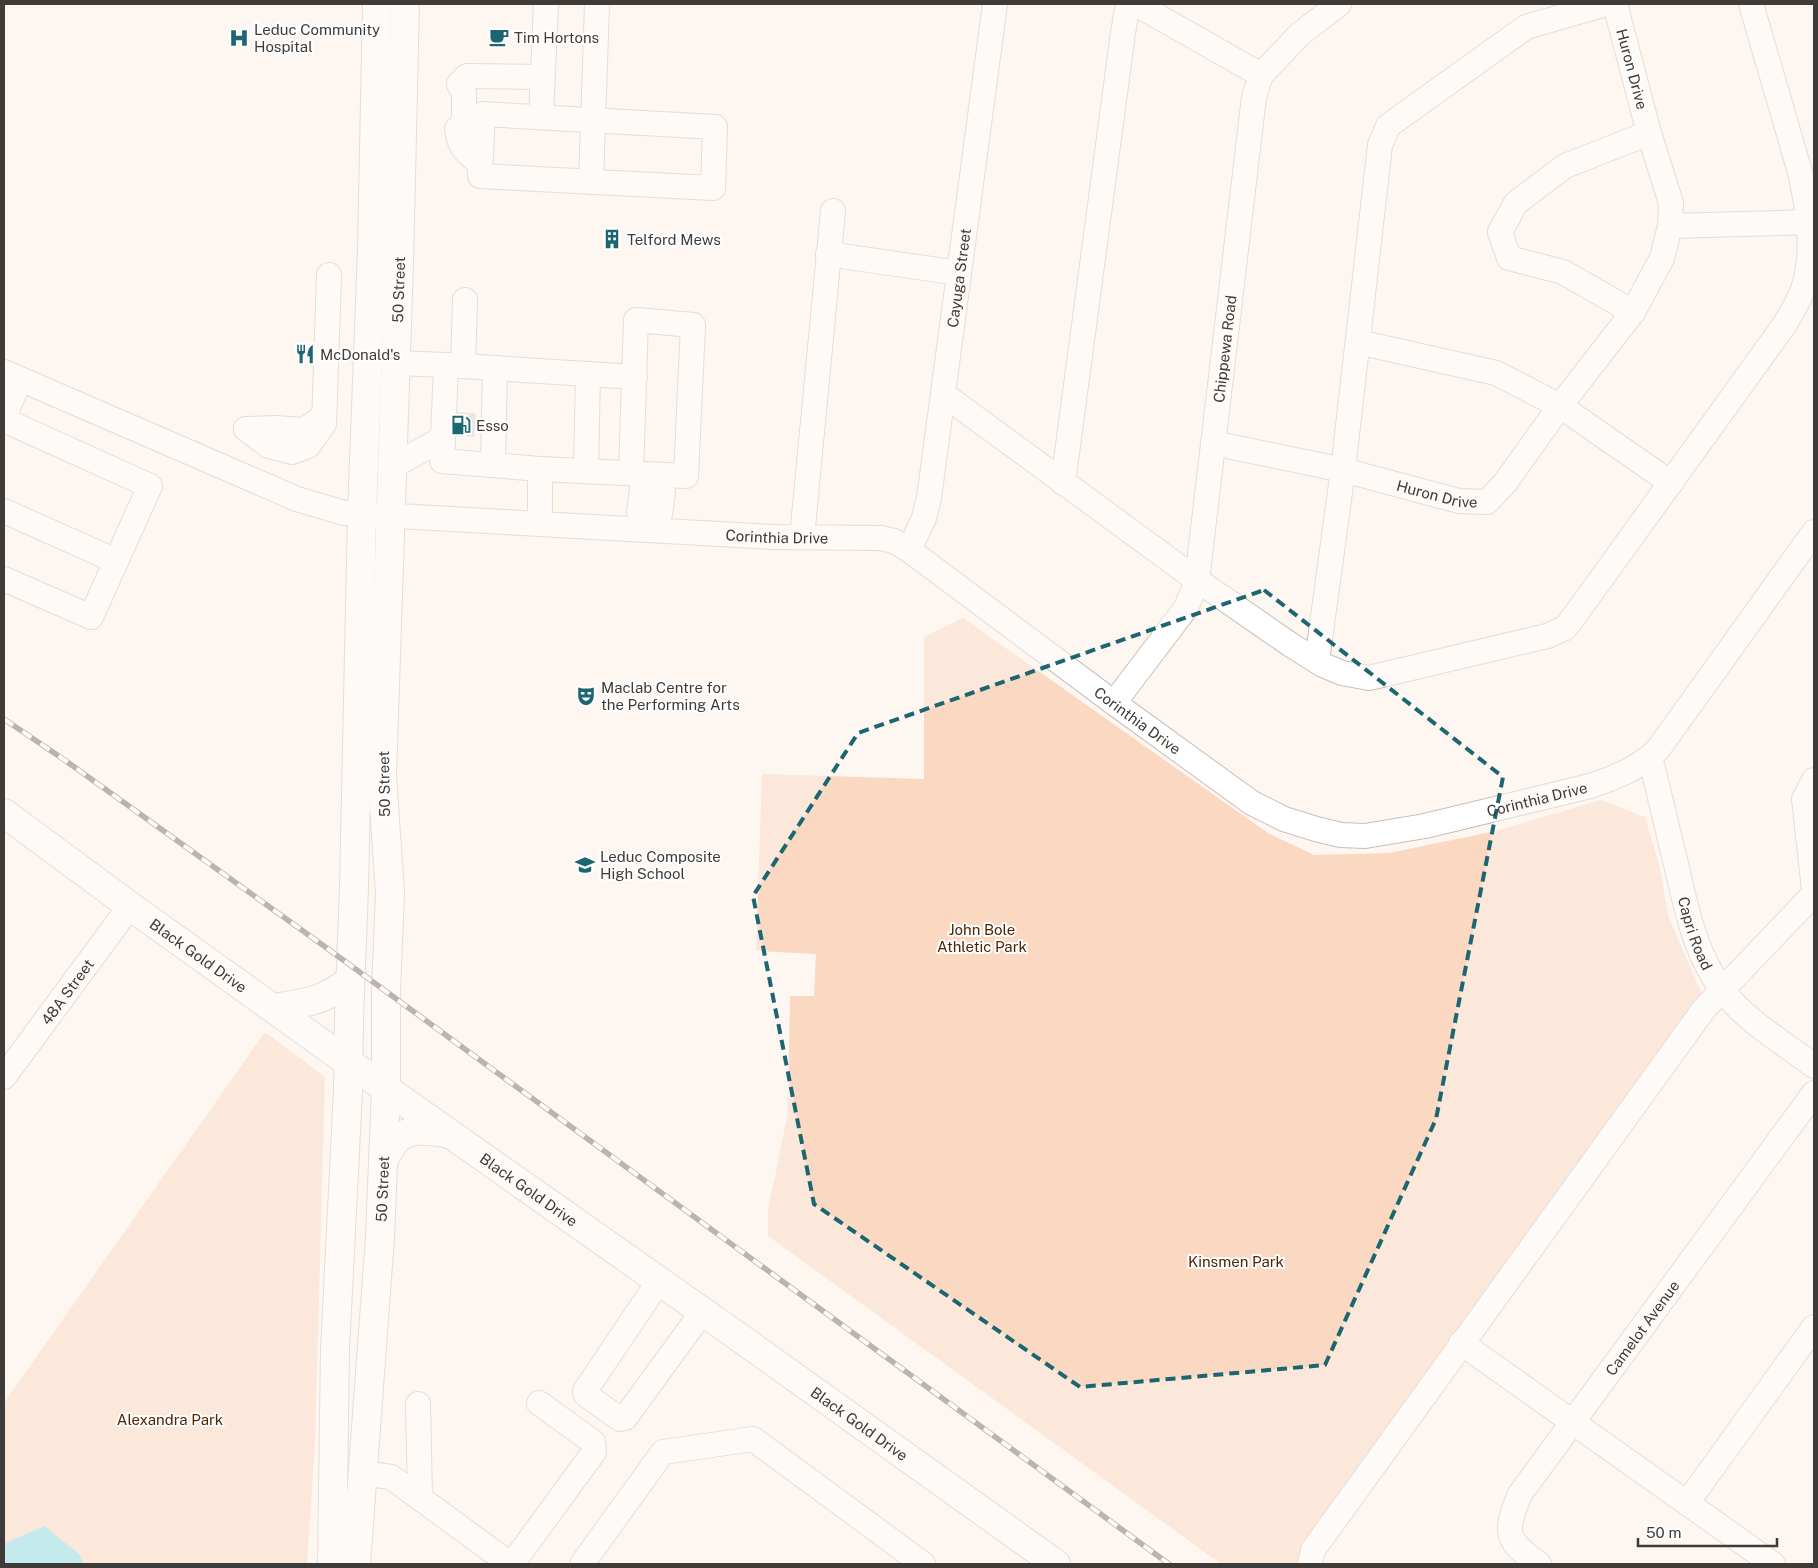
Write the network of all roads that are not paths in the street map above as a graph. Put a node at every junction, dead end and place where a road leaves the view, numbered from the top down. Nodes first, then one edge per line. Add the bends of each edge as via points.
1 (377, 4) edge
2 (405, 4) edge
3 (546, 4) edge
4 (597, 4) edge
5 (995, 4) edge
6 (1128, 4) edge
7 (1136, 4) edge
8 (1339, 4) edge
9 (1606, 4) edge
10 (1615, 4) edge
11 (1751, 4) edge
12 (1261, 75) junction
13 (542, 78) junction
14 (541, 117) junction
15 (593, 121) junction
16 (1648, 133) junction
17 (480, 163) junction
18 (591, 182) junction
19 (833, 211) dead end
20 (1812, 223) edge
21 (1670, 226) junction
22 (828, 254) junction
23 (959, 273) junction
24 (329, 275) dead end
25 (466, 300) dead end
26 (1633, 312) junction
27 (1358, 342) junction
28 (396, 363) junction
29 (455, 366) junction
30 (495, 368) junction
31 (588, 374) junction
32 (12, 375) edge
33 (635, 377) junction
34 (943, 394) junction
35 (1560, 406) junction
36 (4, 418) edge
37 (462, 427) junction
38 (246, 429) dead end
39 (1213, 443) junction
40 (493, 464) junction
41 (392, 467) junction
42 (540, 469) junction
43 (586, 470) junction
44 (1343, 470) junction
45 (644, 477) junction
46 (1671, 482) junction
47 (1064, 483) junction
48 (4, 511) edge
49 (362, 514) junction
50 (391, 516) junction
51 (540, 524) junction
52 (650, 526) junction
53 (1814, 532) edge
54 (802, 537) junction
55 (909, 550) junction
56 (116, 561) junction
57 (4, 579) edge
58 (1197, 580) junction
59 (1317, 661) junction
60 (1114, 704) junction
61 (1650, 757) junction
62 (1814, 780) edge
63 (4, 813) edge
64 (1814, 890) edge
65 (1814, 894) edge
66 (130, 906) junction
67 (350, 980) junction
68 (1723, 991) junction
69 (272, 1008) junction
70 (348, 1063) junction
71 (1814, 1066) edge
72 (4, 1077) edge
73 (386, 1088) junction
74 (1814, 1093) edge
75 (450, 1134) junction
76 (383, 1162) junction
77 (659, 1281) junction
78 (703, 1312) junction
79 (1814, 1327) edge
80 (1461, 1343) junction
81 (418, 1404) dead end
82 (539, 1404) dead end
83 (1572, 1421) junction
84 (362, 1473) junction
85 (420, 1498) junction
86 (1687, 1503) junction
87 (332, 1564) edge
88 (356, 1564) edge
89 (511, 1564) edge
90 (582, 1564) edge
91 (923, 1564) edge
92 (1056, 1564) edge
93 (1310, 1564) edge
94 (1539, 1564) edge
95 (1773, 1564) edge

1 - 49 main road, 50 Street
2 - 28 main road, 50 Street
3 - 13 street
4 - 15 street
5 - 23 street, Cayuga Street
6 - 47 street
7 - 12 street
8 - 12 street, Chippewa Road via 1300,34
9 - 27 street via 1526,27 1388,126 1380,145
10 - 16 street, Huron Drive
11 - 20 street
12 - 39 street, Chippewa Road via 1254,97
13 - 14 street
13 - 17 street via 468,76 459,84 464,93 464,122 457,129 458,140 470,157
14 - 15 street
14 - 17 street via 483,114
15 - 18 street
15 - 18 street via 715,127 713,188
16 - 21 street, Huron Drive via 1671,203
16 - 26 street via 1565,166 1516,203 1500,232 1509,258 1563,272
17 - 18 street via 480,176
19 - 22 street
20 - 21 street
20 - 46 street via 1804,286 1796,307
21 - 26 street, Huron Drive via 1662,258
22 - 23 street
22 - 54 street
23 - 34 street, Cayuga Street
24 - 38 street via 324,424 308,446 292,452 269,446
25 - 29 street
26 - 35 street, Huron Drive
27 - 35 street via 1496,373
27 - 44 street
28 - 29 street
28 - 41 main road, 50 Street
29 - 30 street
29 - 37 street
30 - 31 street
30 - 37 street
31 - 33 street
31 - 43 street
32 - 36 street
32 - 49 street, Corinthia Drive via 296,499 344,513
33 - 45 street
33 - 45 street via 636,320 693,325 686,476
34 - 47 street
34 - 55 street, Cayuga Street via 929,498 924,518
35 - 44 street, Huron Drive via 1488,502 1459,500
35 - 46 street
36 - 56 street via 150,486
37 - 40 street
37 - 40 street via 442,461
37 - 41 street
39 - 44 street, Huron Drive
39 - 58 street, Chippewa Road
40 - 42 street
41 - 50 main road, 50 Street
42 - 43 street
42 - 51 street
43 - 45 street
44 - 59 street
45 - 52 street via 663,493 660,514
46 - 59 street via 1565,628 1548,636 1369,678 1342,673
47 - 58 street
48 - 56 street
49 - 50 street, Corinthia Drive
49 - 67 main road, 50 Street
50 - 51 street, Corinthia Drive
50 - 73 main road, 50 Street via 382,776 390,893
51 - 52 street, Corinthia Drive
52 - 54 street, Corinthia Drive
53 - 61 street, Corinthia Drive
54 - 55 street, Corinthia Drive via 881,538
55 - 60 street, Corinthia Drive
56 - 57 street via 91,617
58 - 59 street
58 - 60 street, Chippewa Road via 1186,608
60 - 61 street, Corinthia Drive via 1252,803 1284,819 1341,835 1365,836 1425,826 1590,786 1630,770
61 - 68 street, Capri Road via 1688,912 1708,967
62 - 64 street via 1804,798
63 - 66 main road, Black Gold Drive
65 - 68 street
66 - 69 main road, Black Gold Drive
66 - 72 street, 48A Street
67 - 69 main road via 316,1001
67 - 70 main road, 50 Street
68 - 71 street, Capri Road via 1755,1022
68 - 80 street via 1704,1009
69 - 70 main road, Black Gold Drive
70 - 73 main road, Black Gold Drive
70 - 87 main road, 50 Street via 336,1349
73 - 75 main road, Black Gold Drive
73 - 76 main road, 50 Street
74 - 83 street, Camelot Avenue
75 - 76 main road via 419,1130 406,1134 394,1142
75 - 77 main road, Black Gold Drive
76 - 84 main road, 50 Street
77 - 78 main road, Black Gold Drive
77 - 78 street via 585,1391 606,1410 620,1419 625,1418
78 - 92 main road, Black Gold Drive
79 - 86 street
80 - 83 street
80 - 93 street via 1313,1550
81 - 85 street
82 - 89 street via 593,1442 594,1452
83 - 86 street
83 - 94 street, Camelot Avenue via 1520,1494 1510,1523 1512,1540
84 - 85 street via 392,1477
84 - 88 main road, 50 Street
85 - 89 street
86 - 95 street
90 - 91 street via 663,1452 753,1439

